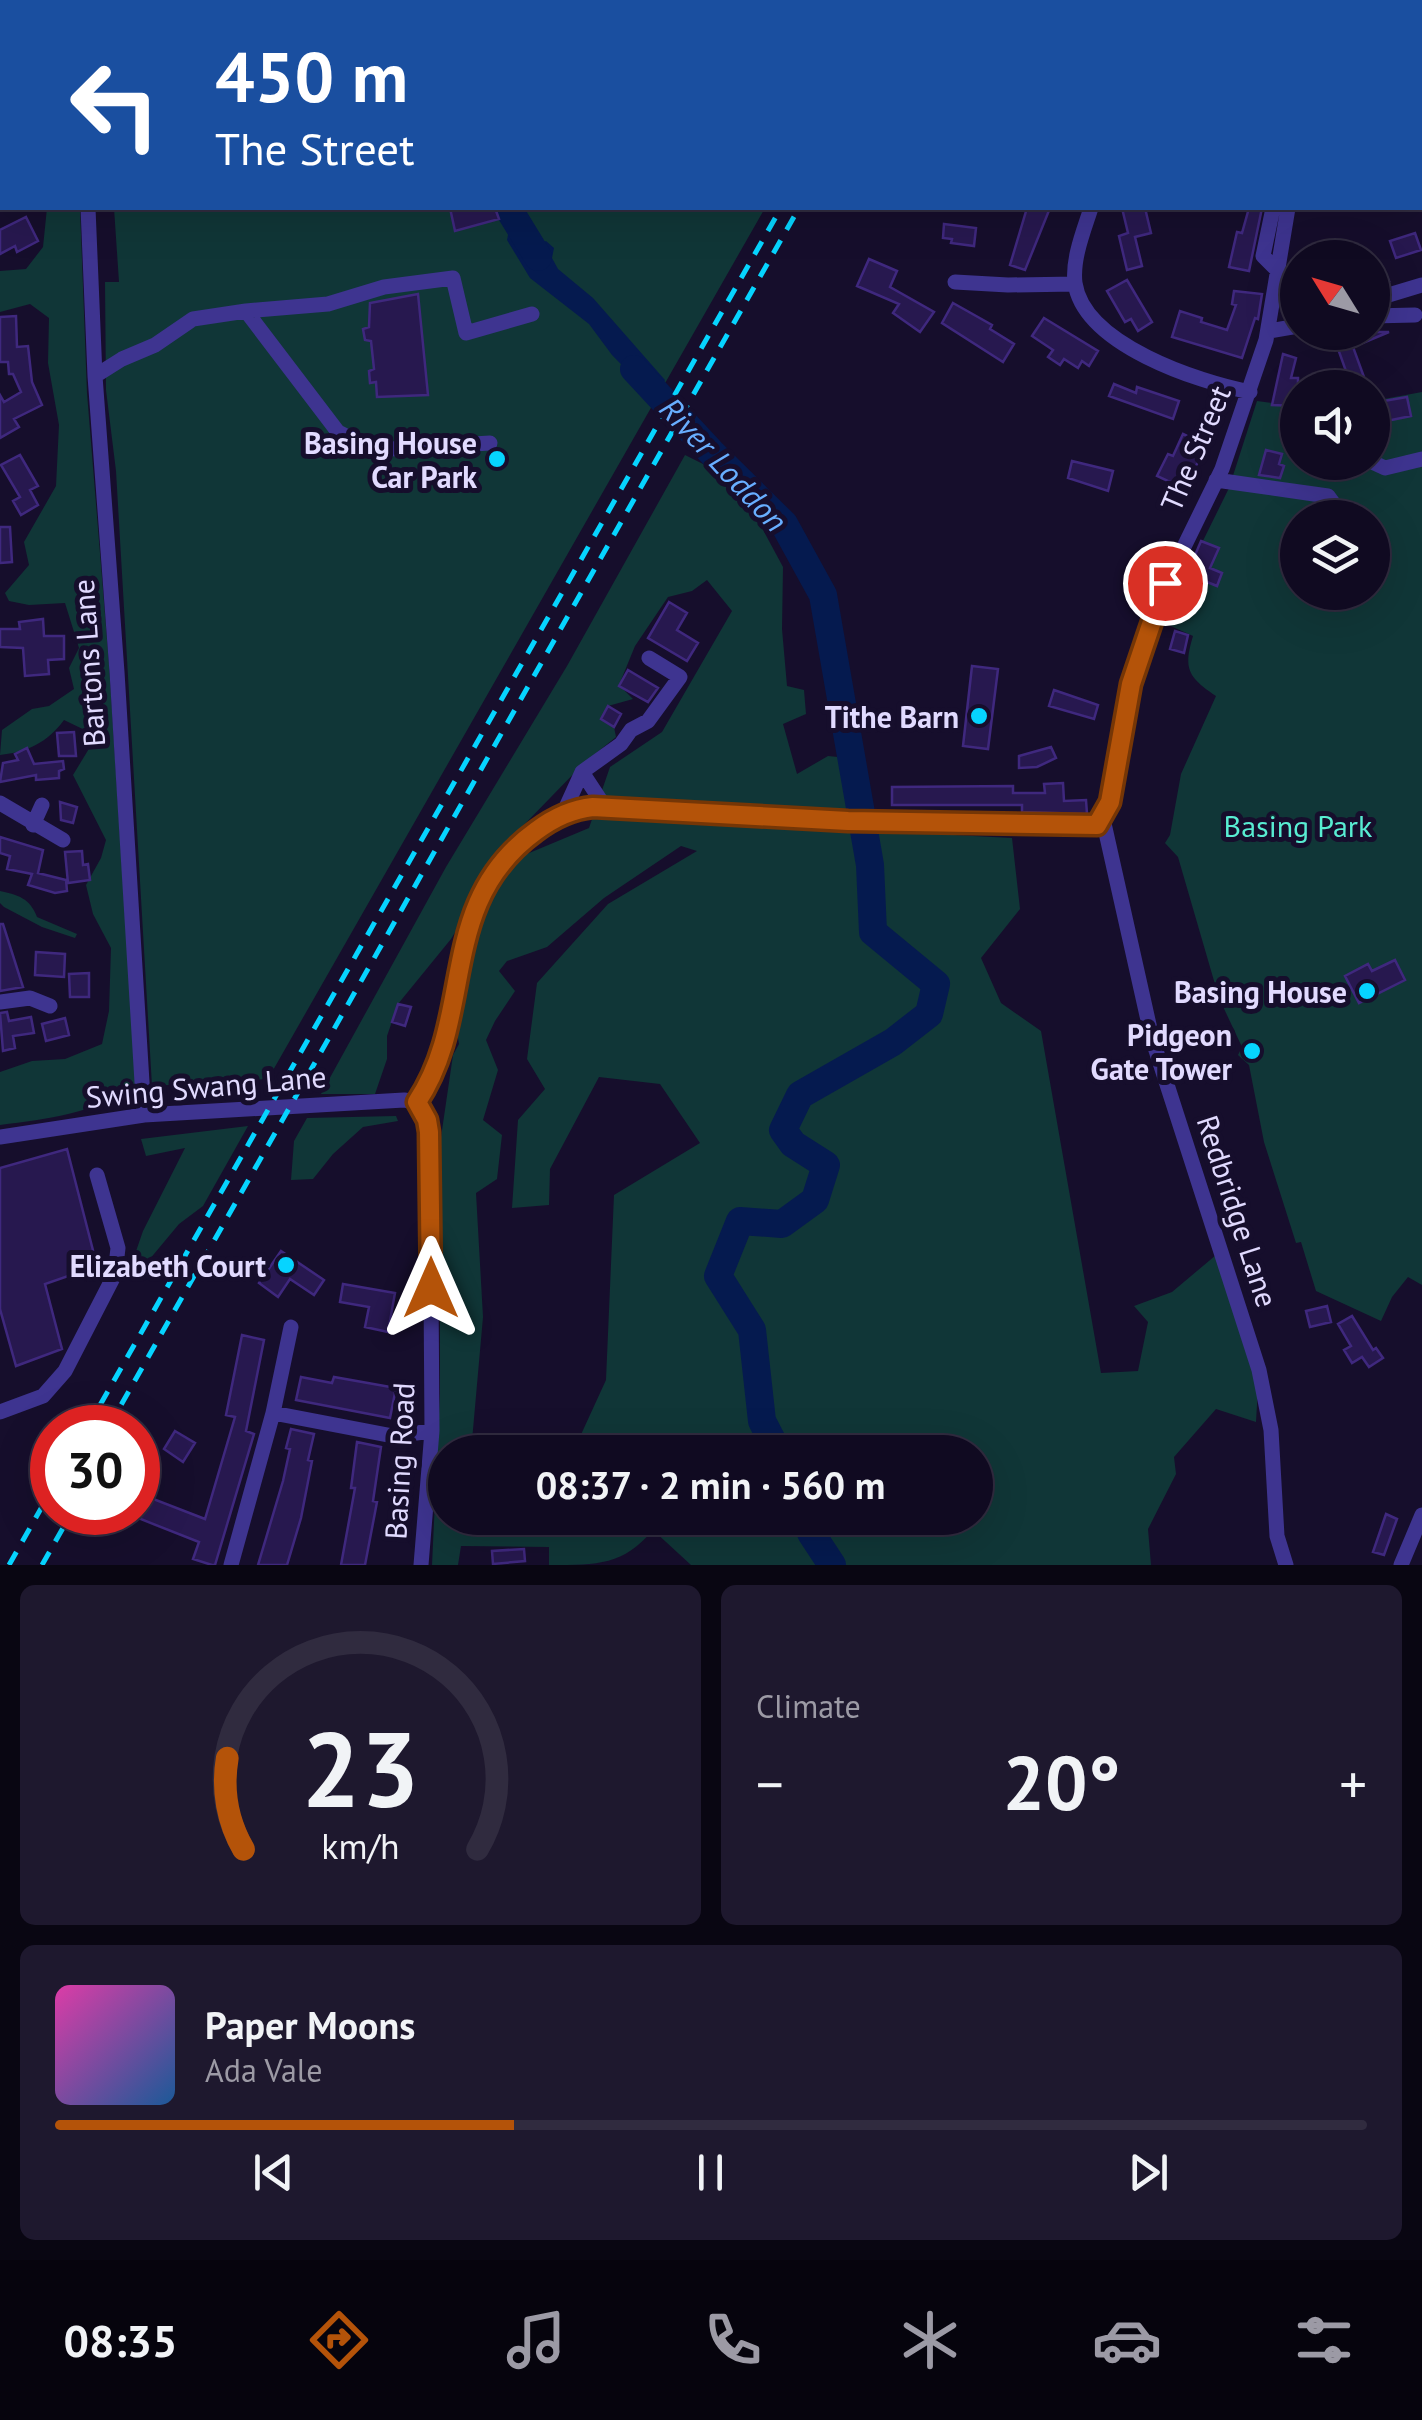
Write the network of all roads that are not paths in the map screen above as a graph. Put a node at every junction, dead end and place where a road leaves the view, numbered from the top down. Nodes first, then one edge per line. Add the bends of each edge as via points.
1 (88, 210) edge
2 (1089, 210) edge
3 (1274, 210) edge
4 (1288, 210) edge
5 (1276, 269) junction
6 (955, 282) dead end
7 (1075, 284) junction
8 (1422, 285) edge
9 (1390, 295) edge
10 (246, 311) junction
11 (532, 314) dead end
12 (1415, 315) dead end
13 (1390, 316) edge
14 (1280, 329) edge
15 (1269, 331) junction
16 (94, 376) junction
17 (1250, 392) junction
18 (490, 443) dead end
19 (1422, 459) edge
20 (1390, 467) edge
21 (1216, 480) junction
22 (1331, 500) edge
23 (650, 658) dead end
24 (582, 772) junction
25 (0, 804) edge
26 (42, 805) dead end
27 (606, 807) junction
28 (562, 816) junction
29 (1103, 819) junction
30 (32, 825) junction
31 (63, 840) dead end
32 (0, 1002) edge
33 (50, 1006) dead end
34 (417, 1102) junction
35 (144, 1114) junction
36 (0, 1138) edge
37 (97, 1175) dead end
38 (291, 1327) dead end
39 (0, 1412) edge
40 (274, 1412) junction
41 (432, 1432) junction
42 (1422, 1515) edge
43 (231, 1565) edge
44 (422, 1565) edge
45 (1286, 1565) edge
46 (1400, 1565) edge

1 - 16 street, Bartons Lane
2 - 7 street
3 - 5 street via 1263,256
4 - 5 street, The Street
5 - 15 street, The Street
6 - 7 street
7 - 17 street via 1098,324 1129,349
8 - 9 street
10 - 11 street via 328,304 384,287 454,278 466,333
10 - 16 street via 193,319
10 - 18 street via 338,432 374,450
12 - 13 street
14 - 15 street
15 - 17 street, The Street
16 - 35 street, Bartons Lane
17 - 21 street, The Street
19 - 20 street
21 - 22 street
21 - 29 street, The Street via 1157,602 1131,684
23 - 24 street via 680,677 648,722
24 - 27 street
24 - 28 street
25 - 30 street
26 - 30 street
27 - 28 street
27 - 29 street via 880,822 1089,826
28 - 34 street via 518,844 489,878 474,909 432,1081
29 - 45 street, Redbridge Lane via 1152,1038 1259,1370
30 - 31 street
32 - 33 street via 30,998
34 - 35 street, Swing Swang Lane
34 - 41 street, Basing Road via 429,1132
35 - 36 street, Swing Swang Lane
37 - 39 street via 118,1248 115,1274 65,1371 43,1396
38 - 40 street
40 - 41 street via 393,1436
40 - 43 street
41 - 44 street, Basing Road
42 - 46 street

